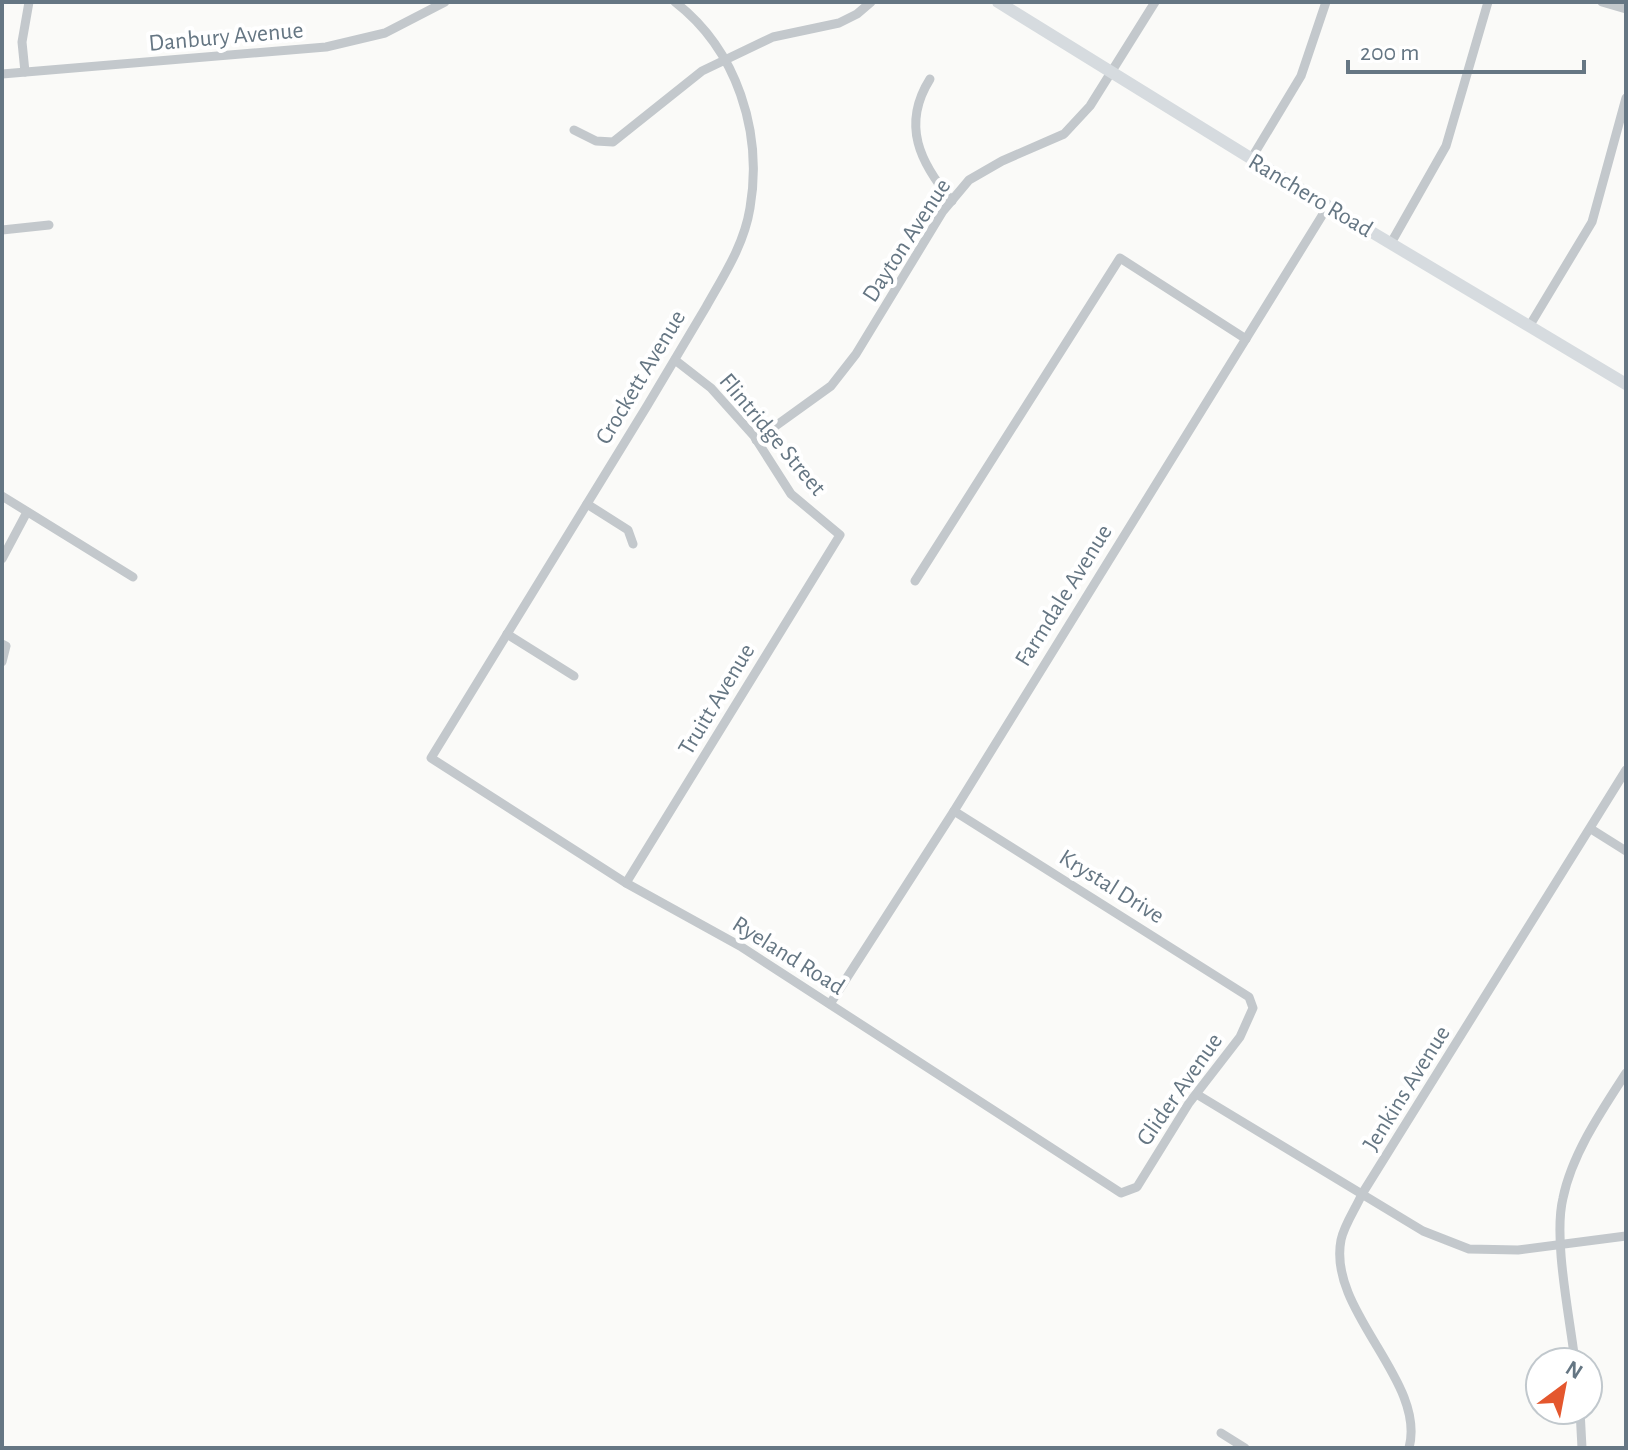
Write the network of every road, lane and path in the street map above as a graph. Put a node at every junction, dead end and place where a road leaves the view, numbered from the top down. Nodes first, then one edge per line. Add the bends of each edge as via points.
1 (29, 2) edge
2 (445, 2) edge
3 (675, 2) edge
4 (871, 2) edge
5 (998, 2) edge
6 (1155, 2) edge
7 (1326, 2) edge
8 (1488, 2) edge
9 (1602, 2) edge
10 (1626, 9) edge
11 (726, 60) junction
12 (25, 72) junction
13 (1111, 72) junction
14 (2, 74) edge
15 (930, 79) dead end
16 (1626, 98) edge
17 (574, 130) dead end
18 (1251, 159) junction
19 (952, 201) junction
20 (1328, 206) junction
21 (49, 225) dead end
22 (2, 230) edge
23 (1391, 243) junction
24 (1530, 325) junction
25 (1246, 339) junction
26 (675, 360) junction
27 (1626, 384) edge
28 (756, 440) junction
29 (2, 496) edge
30 (587, 504) junction
31 (27, 512) junction
32 (840, 535) joint
33 (633, 544) dead end
34 (2, 559) edge
35 (133, 577) dead end
36 (915, 581) dead end
37 (507, 634) junction
38 (4, 645) edge
39 (2, 662) edge
40 (574, 676) dead end
41 (431, 758) joint
42 (1626, 770) edge
43 (954, 811) junction
44 (1591, 829) junction
45 (1626, 851) edge
46 (626, 883) junction
47 (1249, 997) joint
48 (830, 1004) junction
49 (1626, 1073) edge
50 (1198, 1095) junction
51 (1121, 1193) joint
52 (1362, 1194) junction
53 (1626, 1236) edge
54 (1561, 1244) junction
55 (1573, 1346) edge
56 (1581, 1426) edge
57 (1221, 1433) dead end
58 (1245, 1448) edge
59 (1409, 1448) edge
60 (1582, 1448) edge

1 - 12 street via 22,42
2 - 12 street, Danbury Avenue via 385,33 326,47
3 - 11 street, Crockett Avenue
4 - 11 street via 839,23 773,37
5 - 13 main road, Ranchero Road
6 - 13 street, Dayton Avenue
7 - 18 street via 1301,76
8 - 23 street via 1446,146
9 - 10 street
11 - 17 street via 691,79 613,142 596,141
11 - 26 street, Crockett Avenue via 747,109 754,159 750,208 739,249
12 - 14 street, Danbury Avenue
13 - 18 main road, Ranchero Road
13 - 19 street, Dayton Avenue via 1064,134 969,180
15 - 19 street via 919,96 915,122 920,151
16 - 24 street via 1592,222
18 - 20 main road, Ranchero Road
19 - 28 street, Dayton Avenue via 831,386
20 - 23 main road, Ranchero Road
20 - 25 street, Farmdale Avenue
21 - 22 street
23 - 24 main road, Ranchero Road
24 - 27 main road, Ranchero Road
25 - 36 street via 1120,258
25 - 43 street, Farmdale Avenue
26 - 28 street, Flintridge Street via 711,388
26 - 30 street, Crockett Avenue
28 - 32 street, Flintridge Street via 791,494
29 - 31 street
30 - 33 street via 628,530
30 - 37 street, Crockett Avenue
31 - 34 street
31 - 35 street
32 - 46 street, Truitt Avenue
37 - 40 street
37 - 41 street, Crockett Avenue
38 - 39 street
41 - 46 street, Ryeland Road
42 - 44 street, Jenkins Avenue
43 - 47 street, Krystal Drive
43 - 48 street, Farmdale Avenue
44 - 45 street
44 - 52 street, Jenkins Avenue
46 - 48 street, Ryeland Road
47 - 50 street, Glider Avenue via 1253,1008 1240,1037
48 - 51 street, Ryeland Road
49 - 54 street via 1587,1134 1562,1198
50 - 51 street, Glider Avenue via 1137,1187
50 - 52 street
52 - 54 street via 1423,1231 1469,1249
52 - 59 street, Jenkins Avenue via 1341,1240 1343,1275 1362,1322 1399,1384 1412,1422
53 - 54 street
54 - 55 street
56 - 60 street
57 - 58 street

